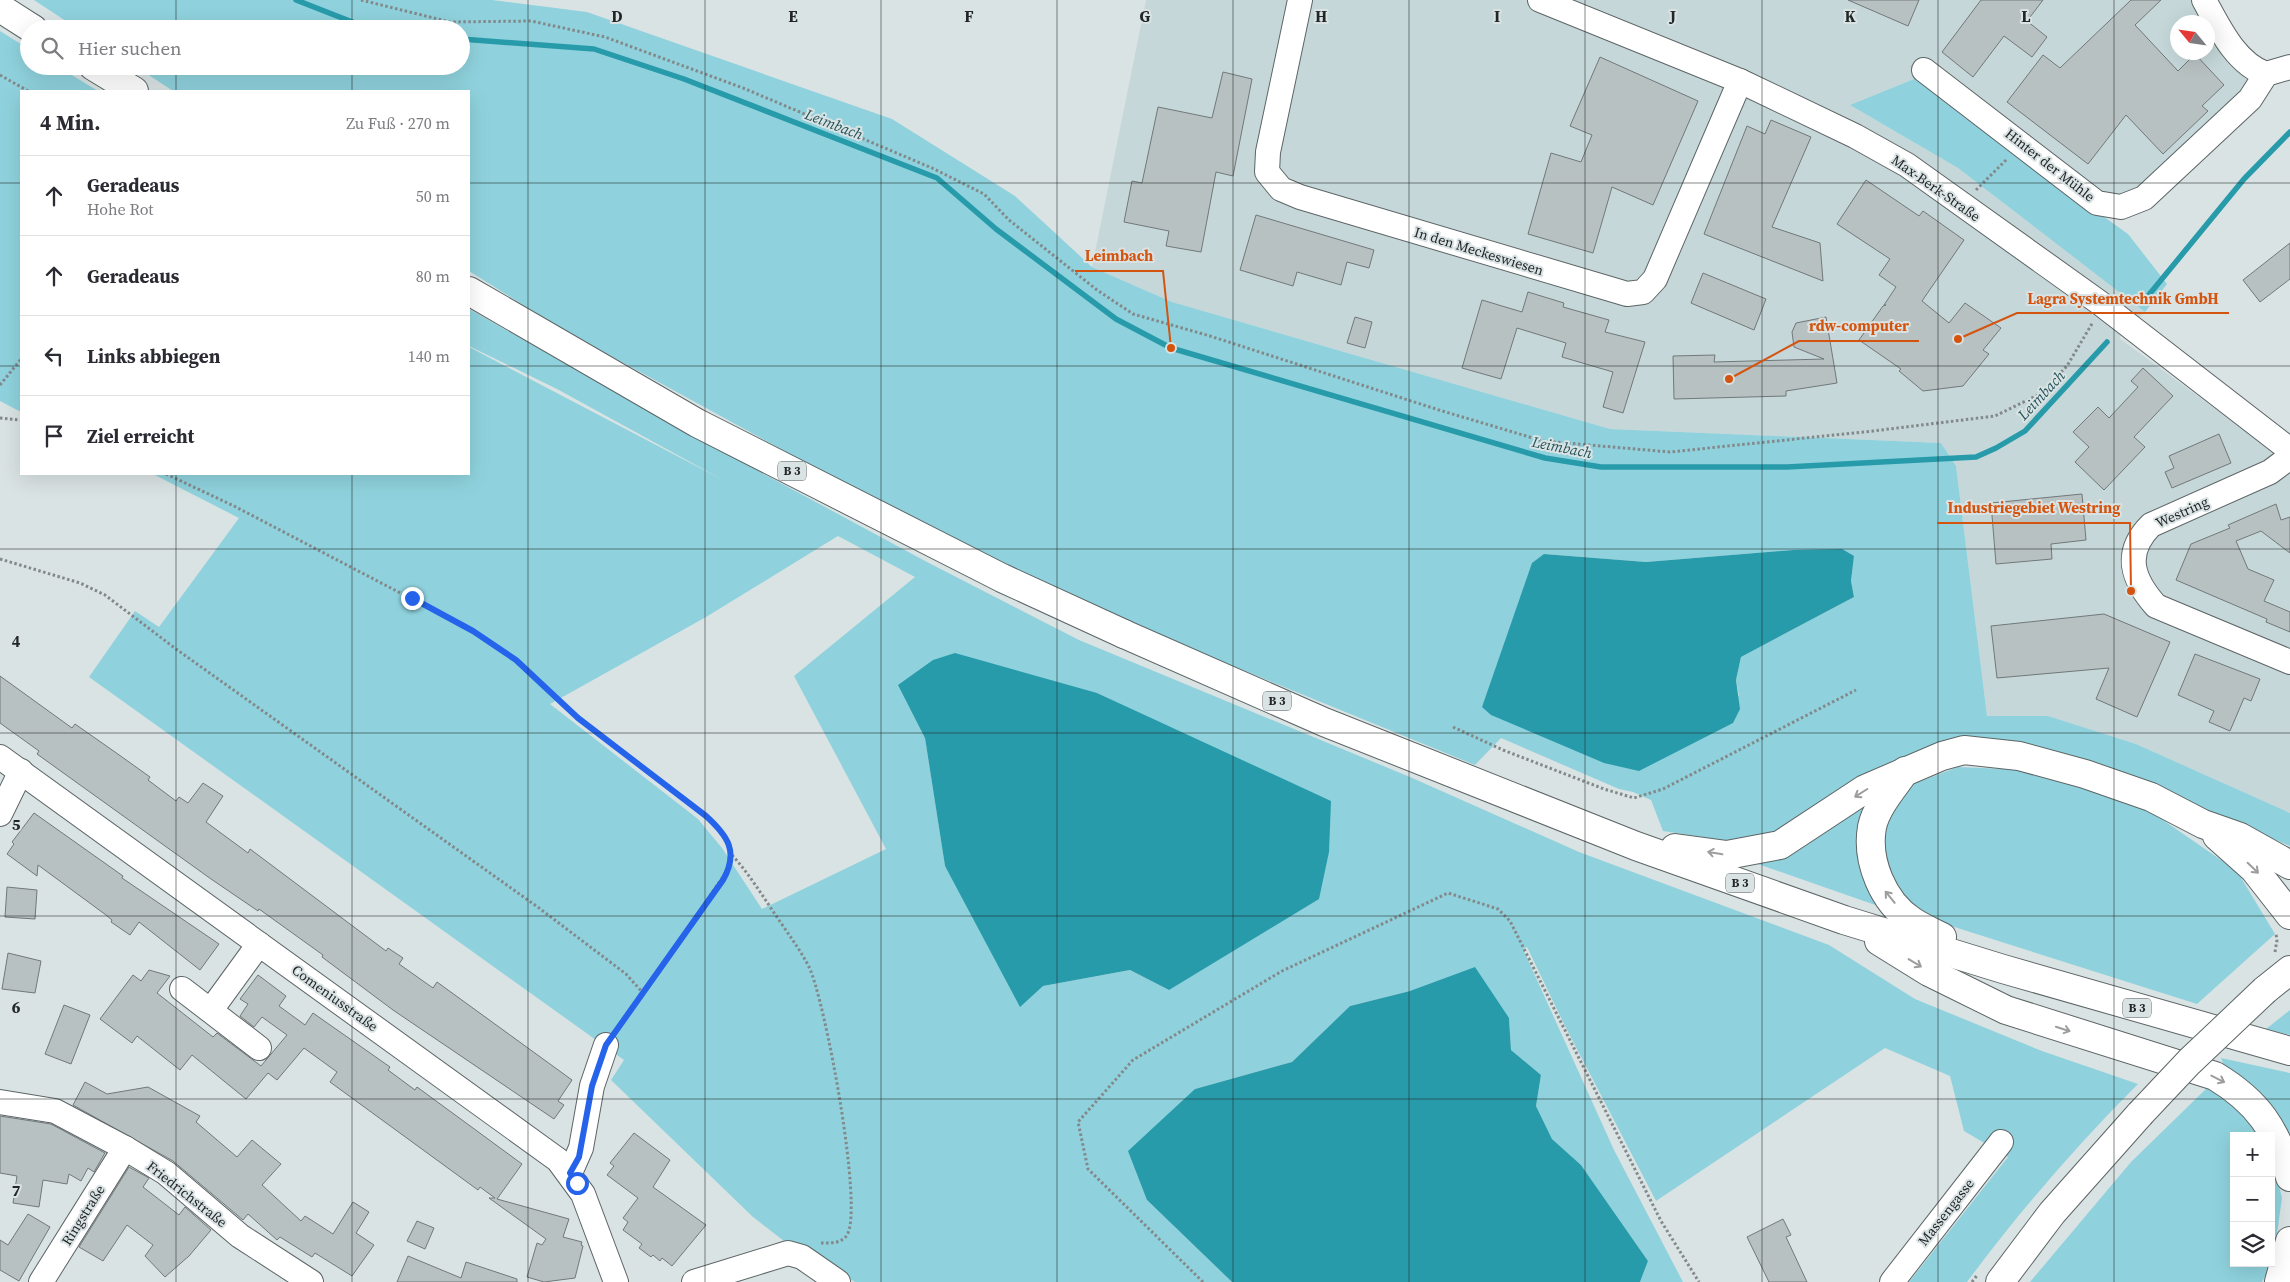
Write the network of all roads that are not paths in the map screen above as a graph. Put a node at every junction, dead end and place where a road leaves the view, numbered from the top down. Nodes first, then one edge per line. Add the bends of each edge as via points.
1 (1300, 0) edge
2 (1540, 0) edge
3 (2204, 0) edge
4 (0, 8) edge
5 (20, 21) edge
6 (2290, 67) edge
7 (1924, 70) dead end
8 (2266, 74) junction
9 (108, 75) edge
10 (1740, 81) junction
11 (132, 90) edge
12 (470, 292) edge
13 (2290, 450) edge
14 (2290, 457) edge
15 (2290, 662) edge
16 (0, 756) edge
17 (21, 771) junction
18 (1905, 771) junction
19 (0, 814) edge
20 (2203, 824) junction
21 (1636, 846) junction
22 (2288, 862) edge
23 (1844, 920) junction
24 (2283, 923) edge
25 (259, 944) junction
26 (2280, 964) edge
27 (2004, 969) junction
28 (182, 989) dead end
29 (211, 1010) junction
30 (606, 1045) road end
31 (259, 1048) dead end
32 (2290, 1051) edge
33 (0, 1102) edge
34 (2001, 1142) dead end
35 (125, 1148) junction
36 (570, 1173) junction
37 (2290, 1177) edge
38 (2290, 1241) edge
39 (2290, 1263) edge
40 (41, 1282) edge
41 (311, 1282) edge
42 (616, 1282) edge
43 (694, 1282) edge
44 (838, 1282) edge
45 (1892, 1282) edge
46 (2000, 1282) edge
47 (2279, 1282) edge

1 - 10 street, In den Meckeswiesen via 1268,152 1268,172 1281,189 1626,294 1643,292 1655,279
2 - 10 street, Max-Berk-Straße
3 - 8 street via 2239,57 2254,70
4 - 5 main road
6 - 8 street
7 - 8 street, Hinter der Mühle via 2097,203 2121,207 2144,198 2250,98
9 - 11 main road
10 - 13 street, Max-Berk-Straße via 1855,136 1907,165 2105,306
12 - 21 main road, B 3 via 697,423 1002,578 1324,722
14 - 15 street, Westring via 2270,472 2151,525 2140,536 2135,549 2134,568 2141,589 2156,606
16 - 17 street, Comeniusstraße
17 - 19 street
17 - 25 street, Comeniusstraße
18 - 20 main road via 1964,750 2019,756 2151,797
18 -> 21 main road via 1865,789 1780,845 1727,855 1690,848
27 -> 18 main road via 1910,920 1886,894 1871,858 1872,826
20 - 22 main road via 2240,837
20 -> 24 main road via 2254,869
21 - 23 main road, B 3
23 - 27 main road, B 3
23 -> 37 main road via 1929,972 2006,1010 2215,1076 2256,1107 2273,1130
25 - 29 street
25 - 36 street, Comeniusstraße via 542,1147
26 - 46 main road, bridge via 2265,990 2189,1062 2052,1213
27 - 32 main road, B 3
28 - 29 street
29 - 31 street
30 - 36 street via 592,1086 579,1157
33 - 35 street, Friedrichstraße via 55,1111
34 - 45 street, Massengasse
35 - 40 street, Ringstraße
35 - 41 street, Friedrichstraße via 166,1173 240,1236
36 - 42 street, Comeniusstraße via 589,1207
38 - 47 main road
39 - 47 main road
43 - 44 street via 785,1254 810,1262

